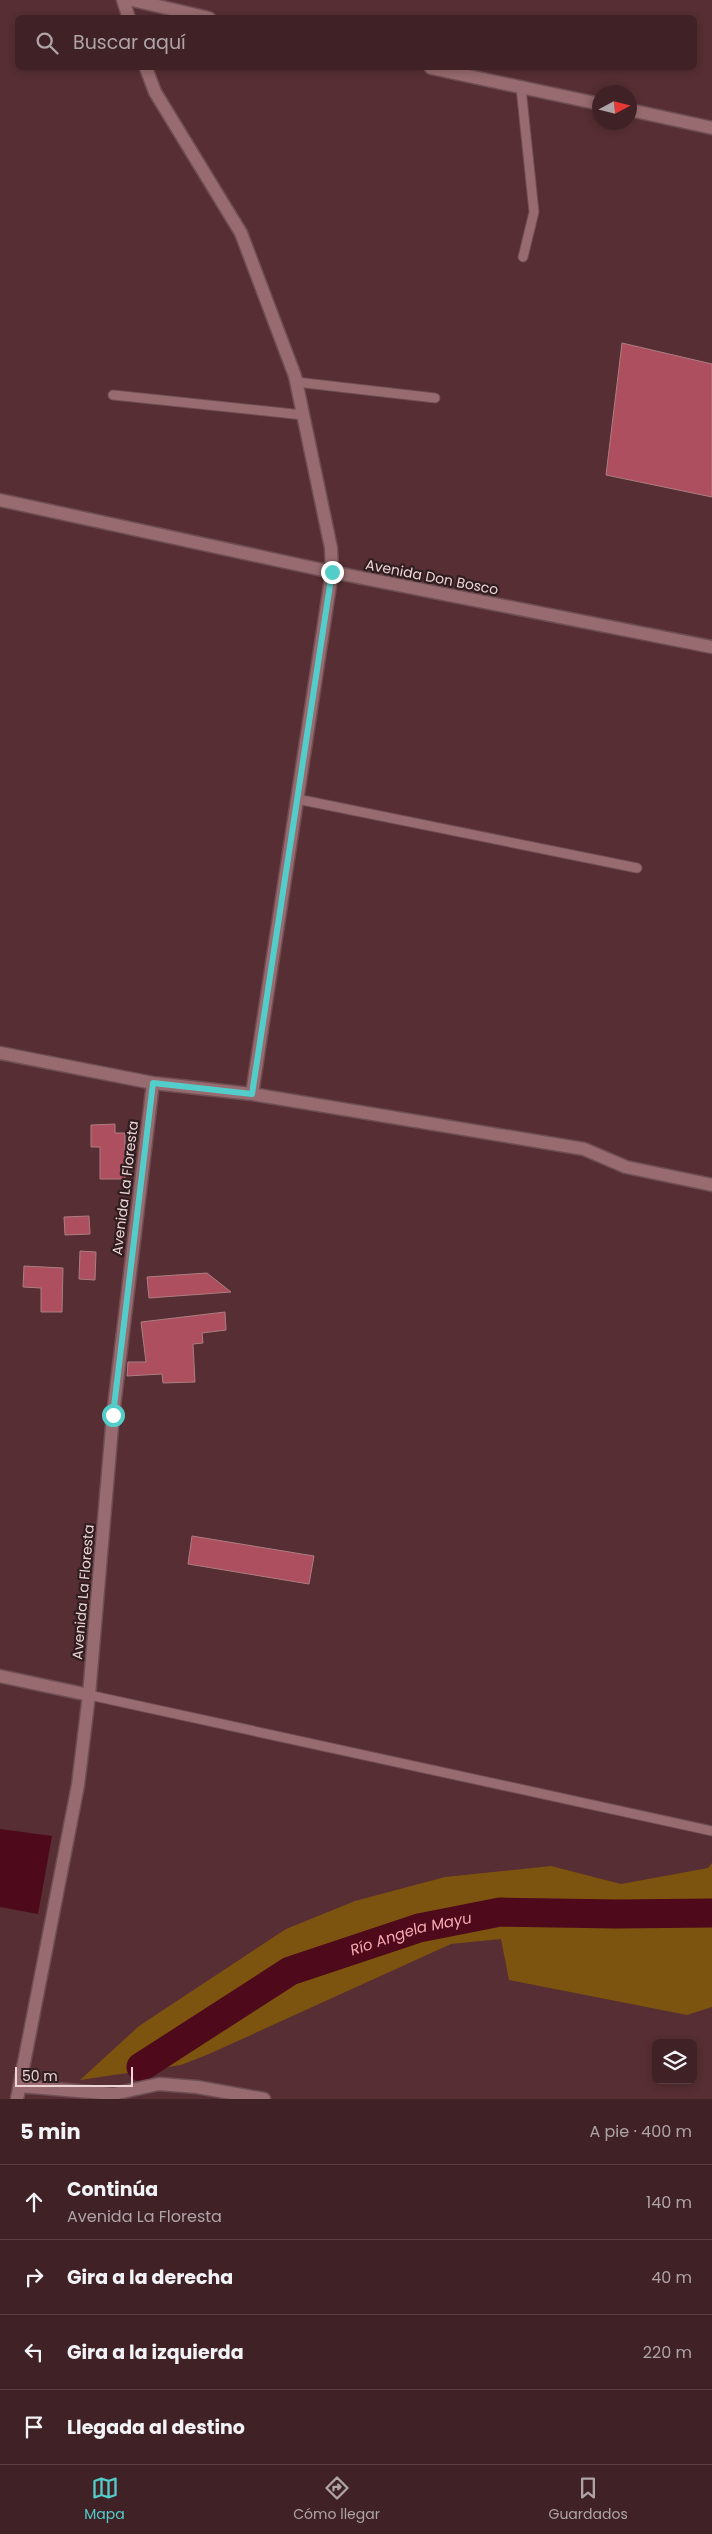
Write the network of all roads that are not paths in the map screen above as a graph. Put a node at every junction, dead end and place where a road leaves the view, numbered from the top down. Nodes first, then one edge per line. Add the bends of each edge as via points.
1 (123, 0) edge
2 (132, 0) edge
3 (128, 15) edge
4 (196, 15) edge
5 (147, 70) edge
6 (440, 70) edge
7 (521, 88) junction
8 (592, 102) edge
9 (637, 111) edge
10 (712, 127) edge
11 (524, 257) dead end
12 (296, 382) junction
13 (113, 395) dead end
14 (435, 398) dead end
15 (303, 415) junction
16 (0, 500) edge
17 (332, 572) junction
18 (712, 647) edge
19 (297, 799) junction
20 (637, 868) dead end
21 (0, 1053) edge
22 (153, 1083) junction
23 (252, 1094) junction
24 (712, 1186) edge
25 (0, 1676) edge
26 (89, 1695) junction
27 (712, 1831) edge
28 (20, 2086) junction
29 (18, 2099) edge
30 (264, 2099) edge

1 - 3 street
2 - 4 street
5 - 12 street via 155,92 241,234
6 - 7 street
7 - 8 street
7 - 11 lane via 534,212
9 - 10 street
12 - 14 lane
12 - 15 street
13 - 15 lane
15 - 17 street via 331,548
16 - 17 street, Avenida Don Bosco
17 - 18 street, Avenida Don Bosco
17 - 19 street
19 - 20 lane
19 - 23 street
21 - 22 street
22 - 23 street
22 - 26 street, Avenida La Floresta via 114,1405
23 - 24 street via 584,1149 626,1167
25 - 26 street
26 - 27 lane
26 - 28 street, Avenida La Floresta via 78,1785
28 - 29 street, Avenida La Floresta
28 - 30 street via 112,2094 159,2084

